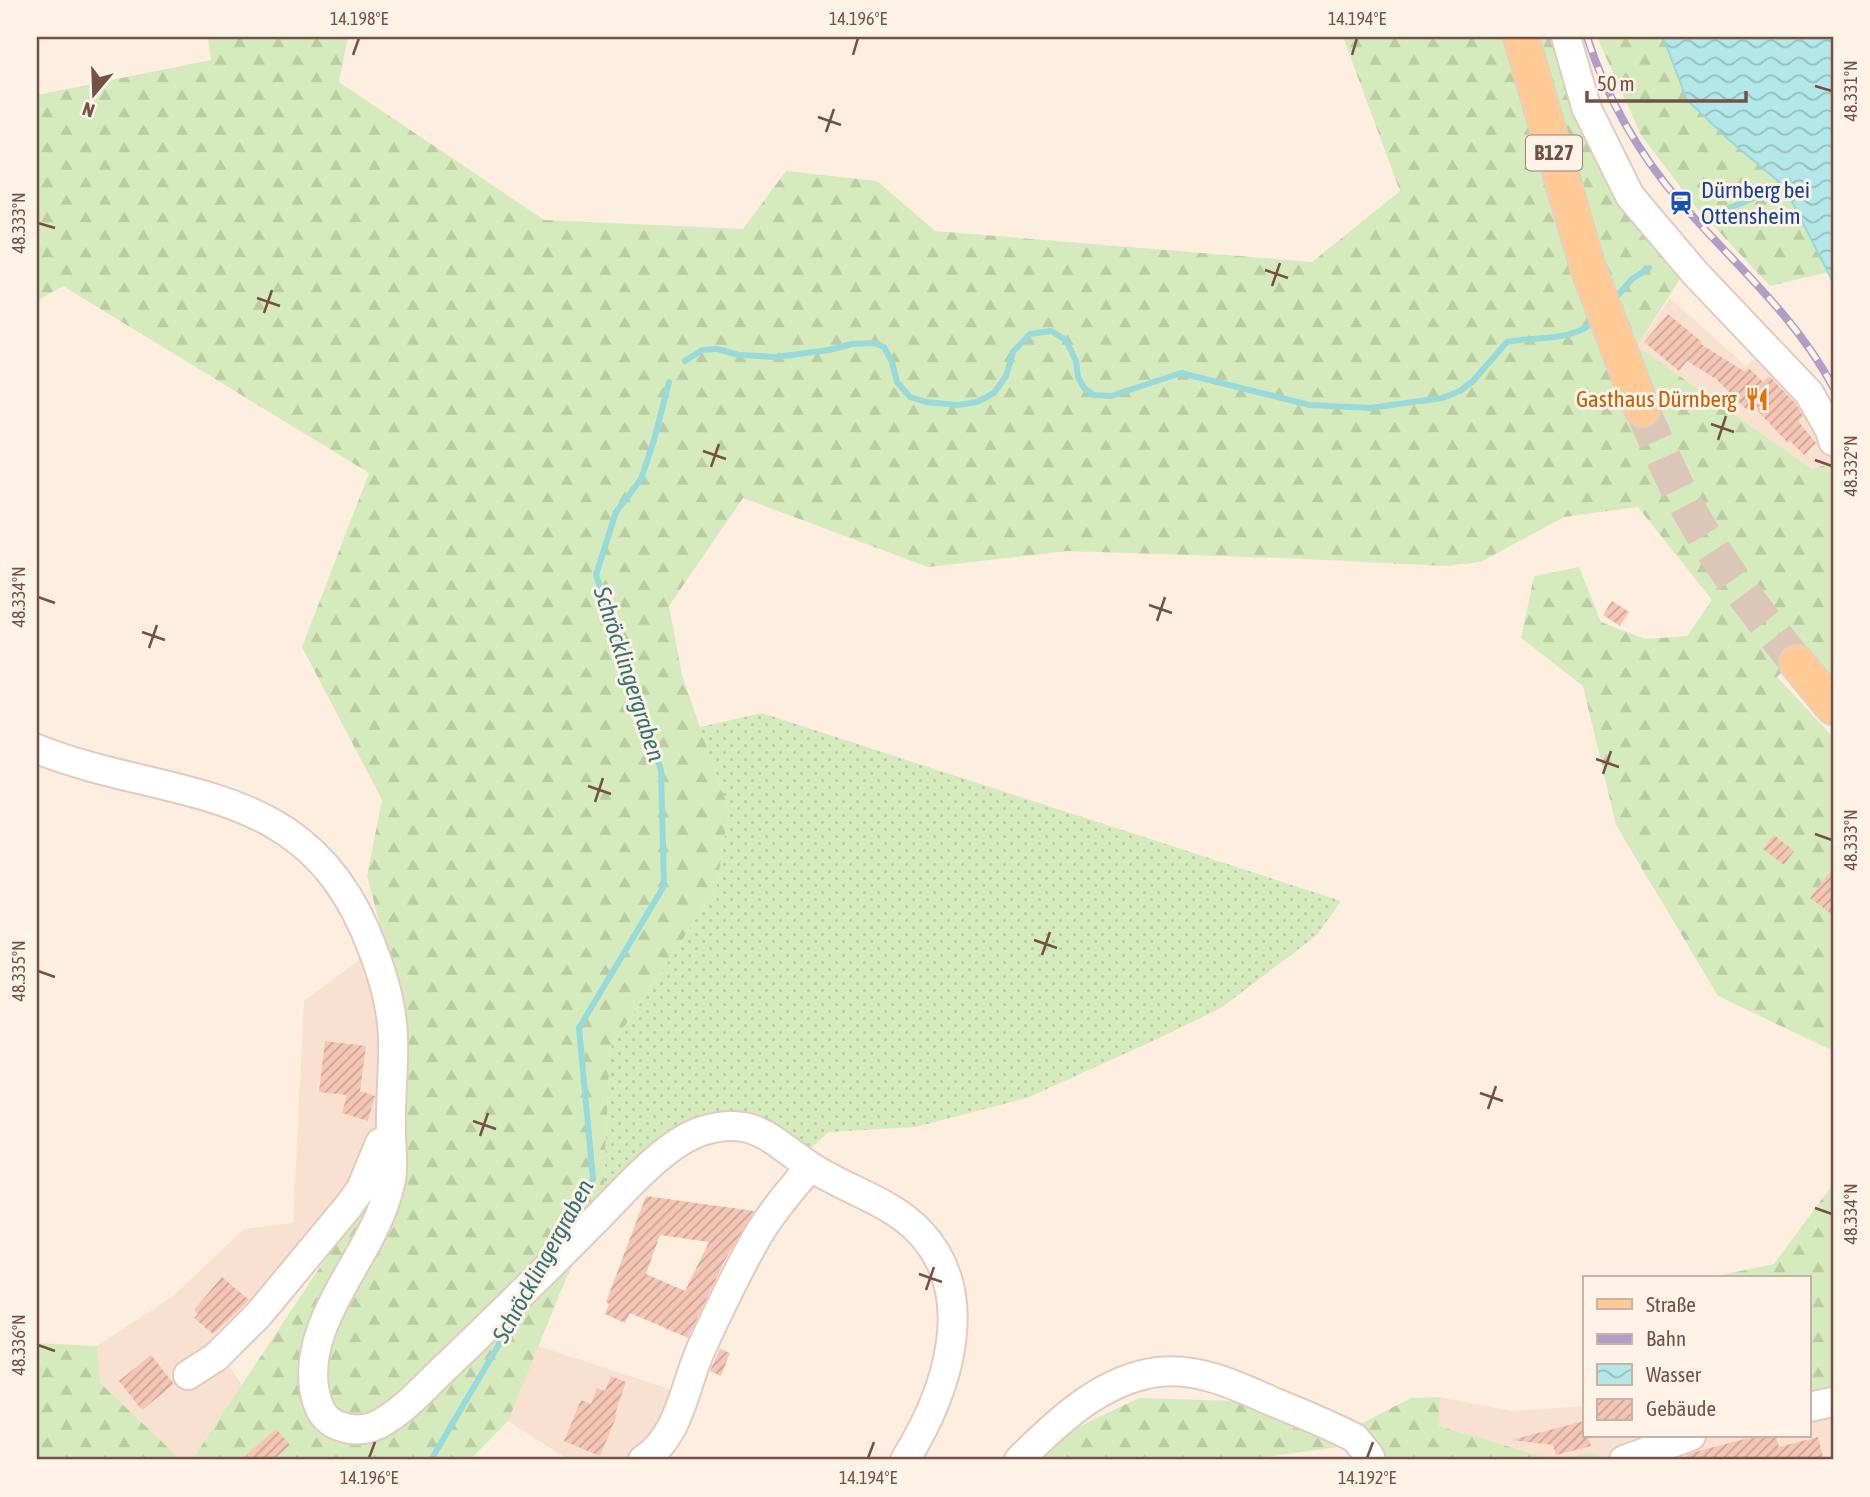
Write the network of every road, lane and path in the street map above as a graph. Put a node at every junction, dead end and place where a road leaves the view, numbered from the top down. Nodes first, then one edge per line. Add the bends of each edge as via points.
1 (1521, 37) edge
2 (1566, 37) edge
3 (1642, 409) tunnel mouth
4 (1833, 441) edge
5 (1797, 663) tunnel mouth
6 (1831, 705) edge
7 (37, 749) edge
8 (390, 1138) junction
9 (810, 1167) junction
10 (188, 1375) dead end
11 (1833, 1402) edge
12 (1811, 1407) edge
13 (1686, 1438) edge
14 (643, 1460) edge
15 (905, 1460) edge
16 (1019, 1460) edge
17 (1371, 1460) edge
18 (1624, 1460) edge

1 - 3 main road, B127 via 1588,268
2 - 4 street via 1586,107 1630,196 1809,393
5 - 6 main road
7 - 8 street via 254,812 294,836 329,870 359,916 390,1005
8 - 9 street via 393,1171 385,1202 336,1298 314,1357 319,1408 325,1418 345,1428 369,1428 407,1403 650,1166 693,1134 709,1128 745,1127 771,1137
8 - 10 street via 380,1143 361,1189 347,1208 259,1314 216,1357
9 - 14 street via 754,1242 700,1352 671,1430 658,1450
9 - 15 street via 872,1199 919,1231 947,1278 953,1306 945,1372
11 - 12 street
13 - 18 street
16 - 17 street via 1101,1393 1159,1372 1222,1380 1355,1438

